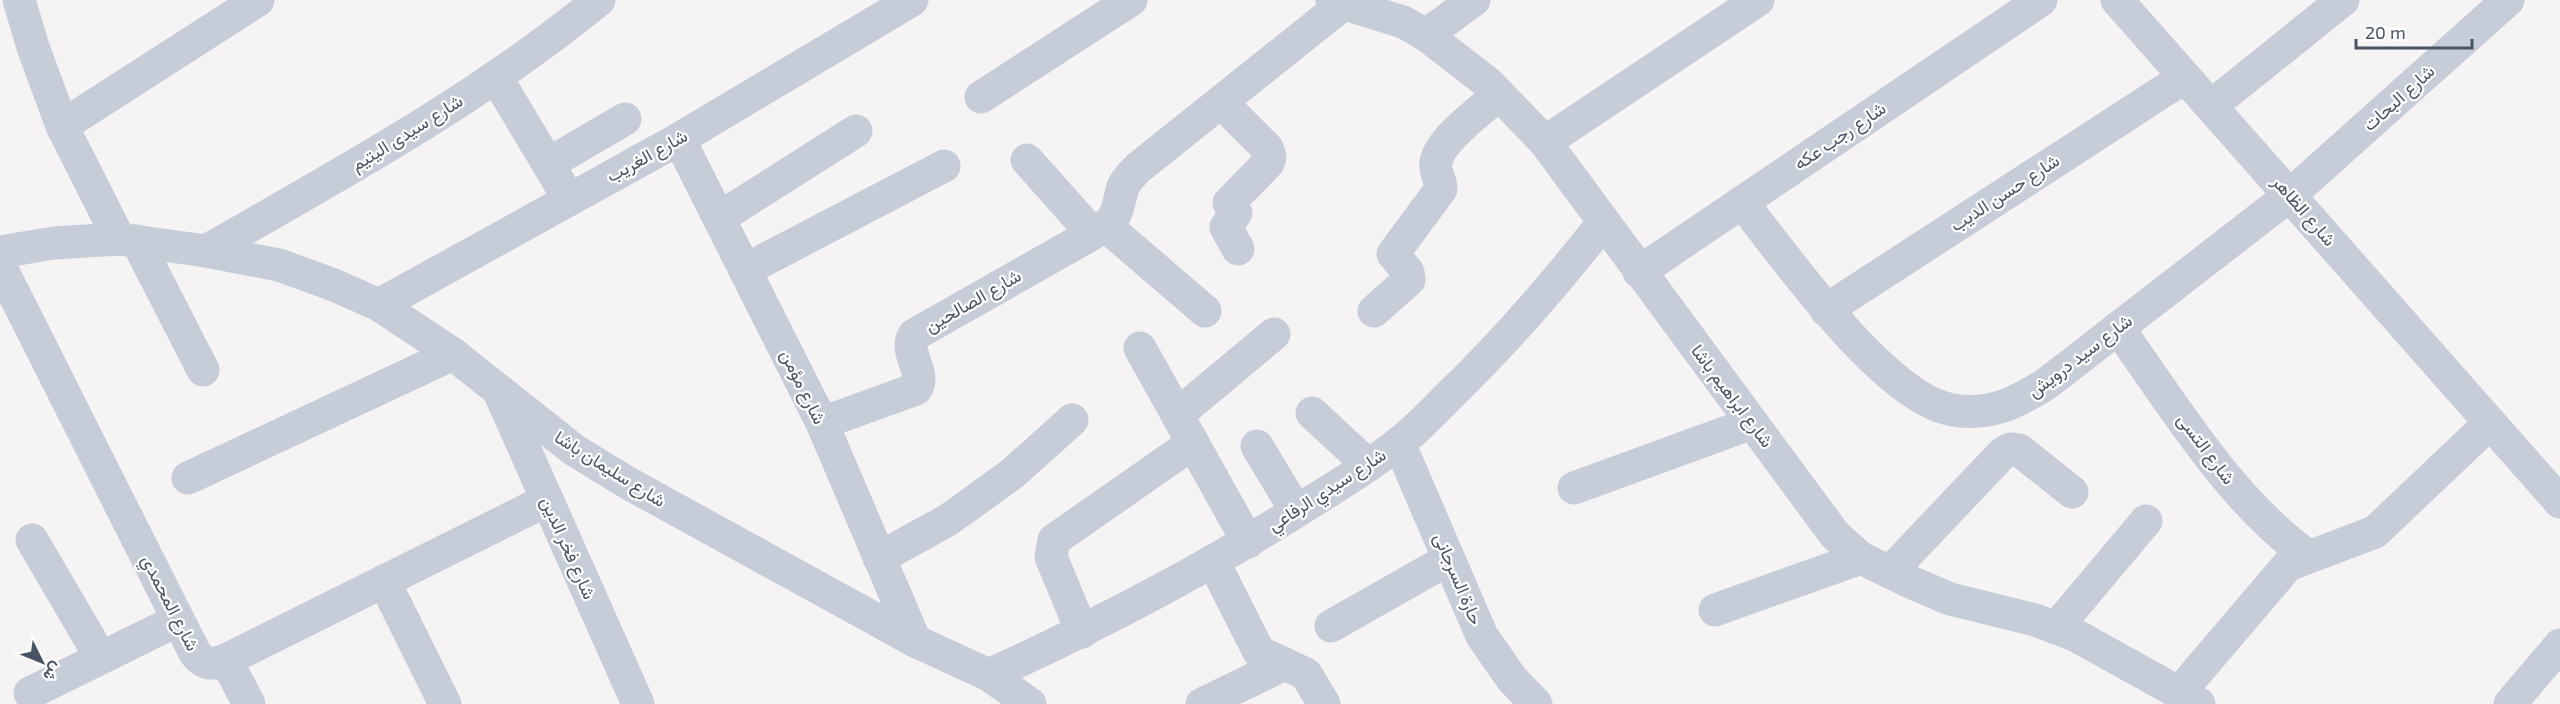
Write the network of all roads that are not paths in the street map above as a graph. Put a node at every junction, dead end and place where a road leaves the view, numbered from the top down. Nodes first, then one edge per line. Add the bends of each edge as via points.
1 (19, 0) edge
2 (258, 0) edge
3 (599, 0) edge
4 (1131, 0) edge
5 (1758, 0) edge
6 (2041, 0) edge
7 (2117, 0) edge
8 (2343, 0) edge
9 (2508, 0) edge
10 (903, 2) edge
11 (1337, 2) edge
12 (1462, 4) edge
13 (1426, 35) junction
14 (496, 77) junction
15 (2185, 77) junction
16 (1499, 94) junction
17 (981, 97) dead end
18 (1221, 102) junction
19 (2211, 106) junction
20 (625, 119) dead end
21 (62, 126) junction
22 (856, 131) dead end
23 (679, 139) junction
24 (1545, 142) junction
25 (1028, 160) dead end
26 (548, 164) junction
27 (944, 166) dead end
28 (2290, 195) junction
29 (569, 199) junction
30 (1742, 202) junction
31 (719, 218) junction
32 (1603, 224) junction
33 (1099, 230) junction
34 (128, 240) junction
35 (1238, 249) dead end
36 (206, 251) junction
37 (0, 252) edge
38 (0, 266) edge
39 (745, 270) junction
40 (1639, 273) junction
41 (379, 305) junction
42 (1826, 310) junction
43 (1205, 311) dead end
44 (1374, 311) dead end
45 (2118, 328) junction
46 (1274, 334) dead end
47 (1140, 348) dead end
48 (453, 354) junction
49 (203, 370) dead end
50 (499, 392) junction
51 (1312, 413) dead end
52 (1177, 414) junction
53 (1072, 420) dead end
54 (822, 423) junction
55 (1752, 423) junction
56 (2490, 423) junction
57 (1193, 443) junction
58 (1399, 443) junction
59 (1257, 446) dead end
60 (1368, 465) junction
61 (188, 478) dead end
62 (1574, 488) dead end
63 (2072, 492) dead end
64 (548, 500) junction
65 (2560, 502) edge
66 (1296, 511) junction
67 (2146, 521) dead end
68 (32, 540) dead end
69 (1248, 542) junction
70 (2308, 556) junction
71 (879, 558) junction
72 (1861, 558) junction
73 (1449, 559) junction
74 (1213, 561) junction
75 (1890, 572) junction
76 (384, 581) junction
77 (1714, 610) dead end
78 (178, 620) junction
79 (1331, 626) dead end
80 (2056, 628) junction
81 (1082, 632) junction
82 (915, 641) junction
83 (2560, 645) edge
84 (101, 658) junction
85 (226, 660) junction
86 (1285, 664) junction
87 (989, 675) junction
88 (30, 693) dead end
89 (2189, 698) edge
90 (249, 704) edge
91 (445, 704) edge
92 (638, 704) edge
93 (1030, 704) edge
94 (1203, 704) edge
95 (1324, 704) edge
96 (1536, 704) edge
97 (2510, 704) edge

1 - 21 street
2 - 21 street
3 - 14 street, شارع سيدى اليتيم
4 - 17 street
5 - 24 street
6 - 30 street, شارع رجب عكه
7 - 15 street, شارع الظاهر
8 - 19 street
9 - 28 street, شارع البحات
10 - 23 street, شارع الغريب
11 - 13 street, شارع ابراهيم باشا via 1403,22
11 - 18 street
12 - 13 street
13 - 16 street, شارع ابراهيم باشا
14 - 26 street
14 - 36 street, شارع سيدى اليتيم via 387,148
15 - 19 street, شارع الظاهر
15 - 42 street, شارع حسن الديب
16 - 24 street, شارع ابراهيم باشا
16 - 44 street via 1446,142 1438,155 1435,165 1441,189 1393,254 1408,272 1409,280
18 - 33 street via 1129,177 1119,208
18 - 35 street via 1267,148 1270,157 1229,203 1236,213 1226,227
19 - 28 street, شارع الظاهر
20 - 26 street
21 - 34 street
22 - 31 street
23 - 29 street, شارع الغريب
23 - 31 street, شارع مؤمن
24 - 32 street, شارع ابراهيم باشا
25 - 33 street
26 - 29 street
27 - 39 street
28 - 45 street, شارع سيد درويش
28 - 56 street, شارع الظاهر
29 - 41 street, شارع الغريب
30 - 40 street, شارع رجب عكه
30 - 42 street, شارع سيد درويش
31 - 39 street, شارع مؤمن
32 - 40 street, شارع ابراهيم باشا
32 - 58 street, شارع سيدي الرفاعي via 1544,297 1480,366
33 - 43 street
33 - 54 street, شارع الصالحين via 914,335 910,344 919,382 916,389
34 - 36 street, شارع سليمان باشا
34 - 37 street, شارع سليمان باشا via 54,243
34 - 49 street
36 - 41 street, شارع سليمان باشا via 279,265
38 - 78 street, شارع المحمدي
39 - 54 street, شارع مؤمن
40 - 55 street, شارع ابراهيم باشا
41 - 48 street, شارع سليمان باشا
42 - 45 street, شارع سيد درويش via 1894,379 1921,399 1952,410 1986,411 2018,402
45 - 70 street, شارع التسى via 2241,495 2287,541
46 - 52 street
47 - 52 street
48 - 50 street, شارع سليمان باشا
48 - 61 street
50 - 64 street, شارع فخر الدين
50 - 82 street, شارع سليمان باشا via 574,450 628,483
51 - 60 street
52 - 57 street
53 - 71 street via 1013,473 948,519
54 - 71 street, شارع مؤمن
55 - 62 street
55 - 72 street, شارع ابراهيم باشا via 1835,535
56 - 65 street, شارع الظاهر
56 - 70 street via 2375,532
57 - 69 street
57 - 81 street via 1054,540 1051,557
58 - 60 street, شارع سيدي الرفاعي
58 - 73 street, حارة السرجانى
59 - 66 street
60 - 66 street, شارع سيدي الرفاعي
63 - 75 street via 2019,450 2010,449
64 - 76 street
64 - 92 street, شارع فخر الدين
66 - 69 street, شارع سيدي الرفاعي
67 - 80 street
68 - 84 street
69 - 74 street, شارع سيدي الرفاعي
70 - 89 street via 2283,570
71 - 82 street, شارع مؤمن
72 - 75 street, شارع ابراهيم باشا
72 - 77 street
73 - 79 street
73 - 96 street, حارة السرجانى via 1482,636 1512,679
74 - 81 street, شارع سيدي الرفاعي
74 - 86 street via 1259,652
75 - 80 street, شارع ابراهيم باشا via 1950,599
76 - 85 street
76 - 91 street
78 - 84 street
78 - 85 street, شارع المحمدي via 199,658 210,664
80 - 89 street, شارع ابراهيم باشا
81 - 87 street, شارع سيدي الرفاعي
82 - 87 street, شارع سليمان باشا
83 - 97 street
84 - 88 street
85 - 90 street
86 - 94 street
86 - 95 street via 1306,675
87 - 93 street, شارع سليمان باشا

